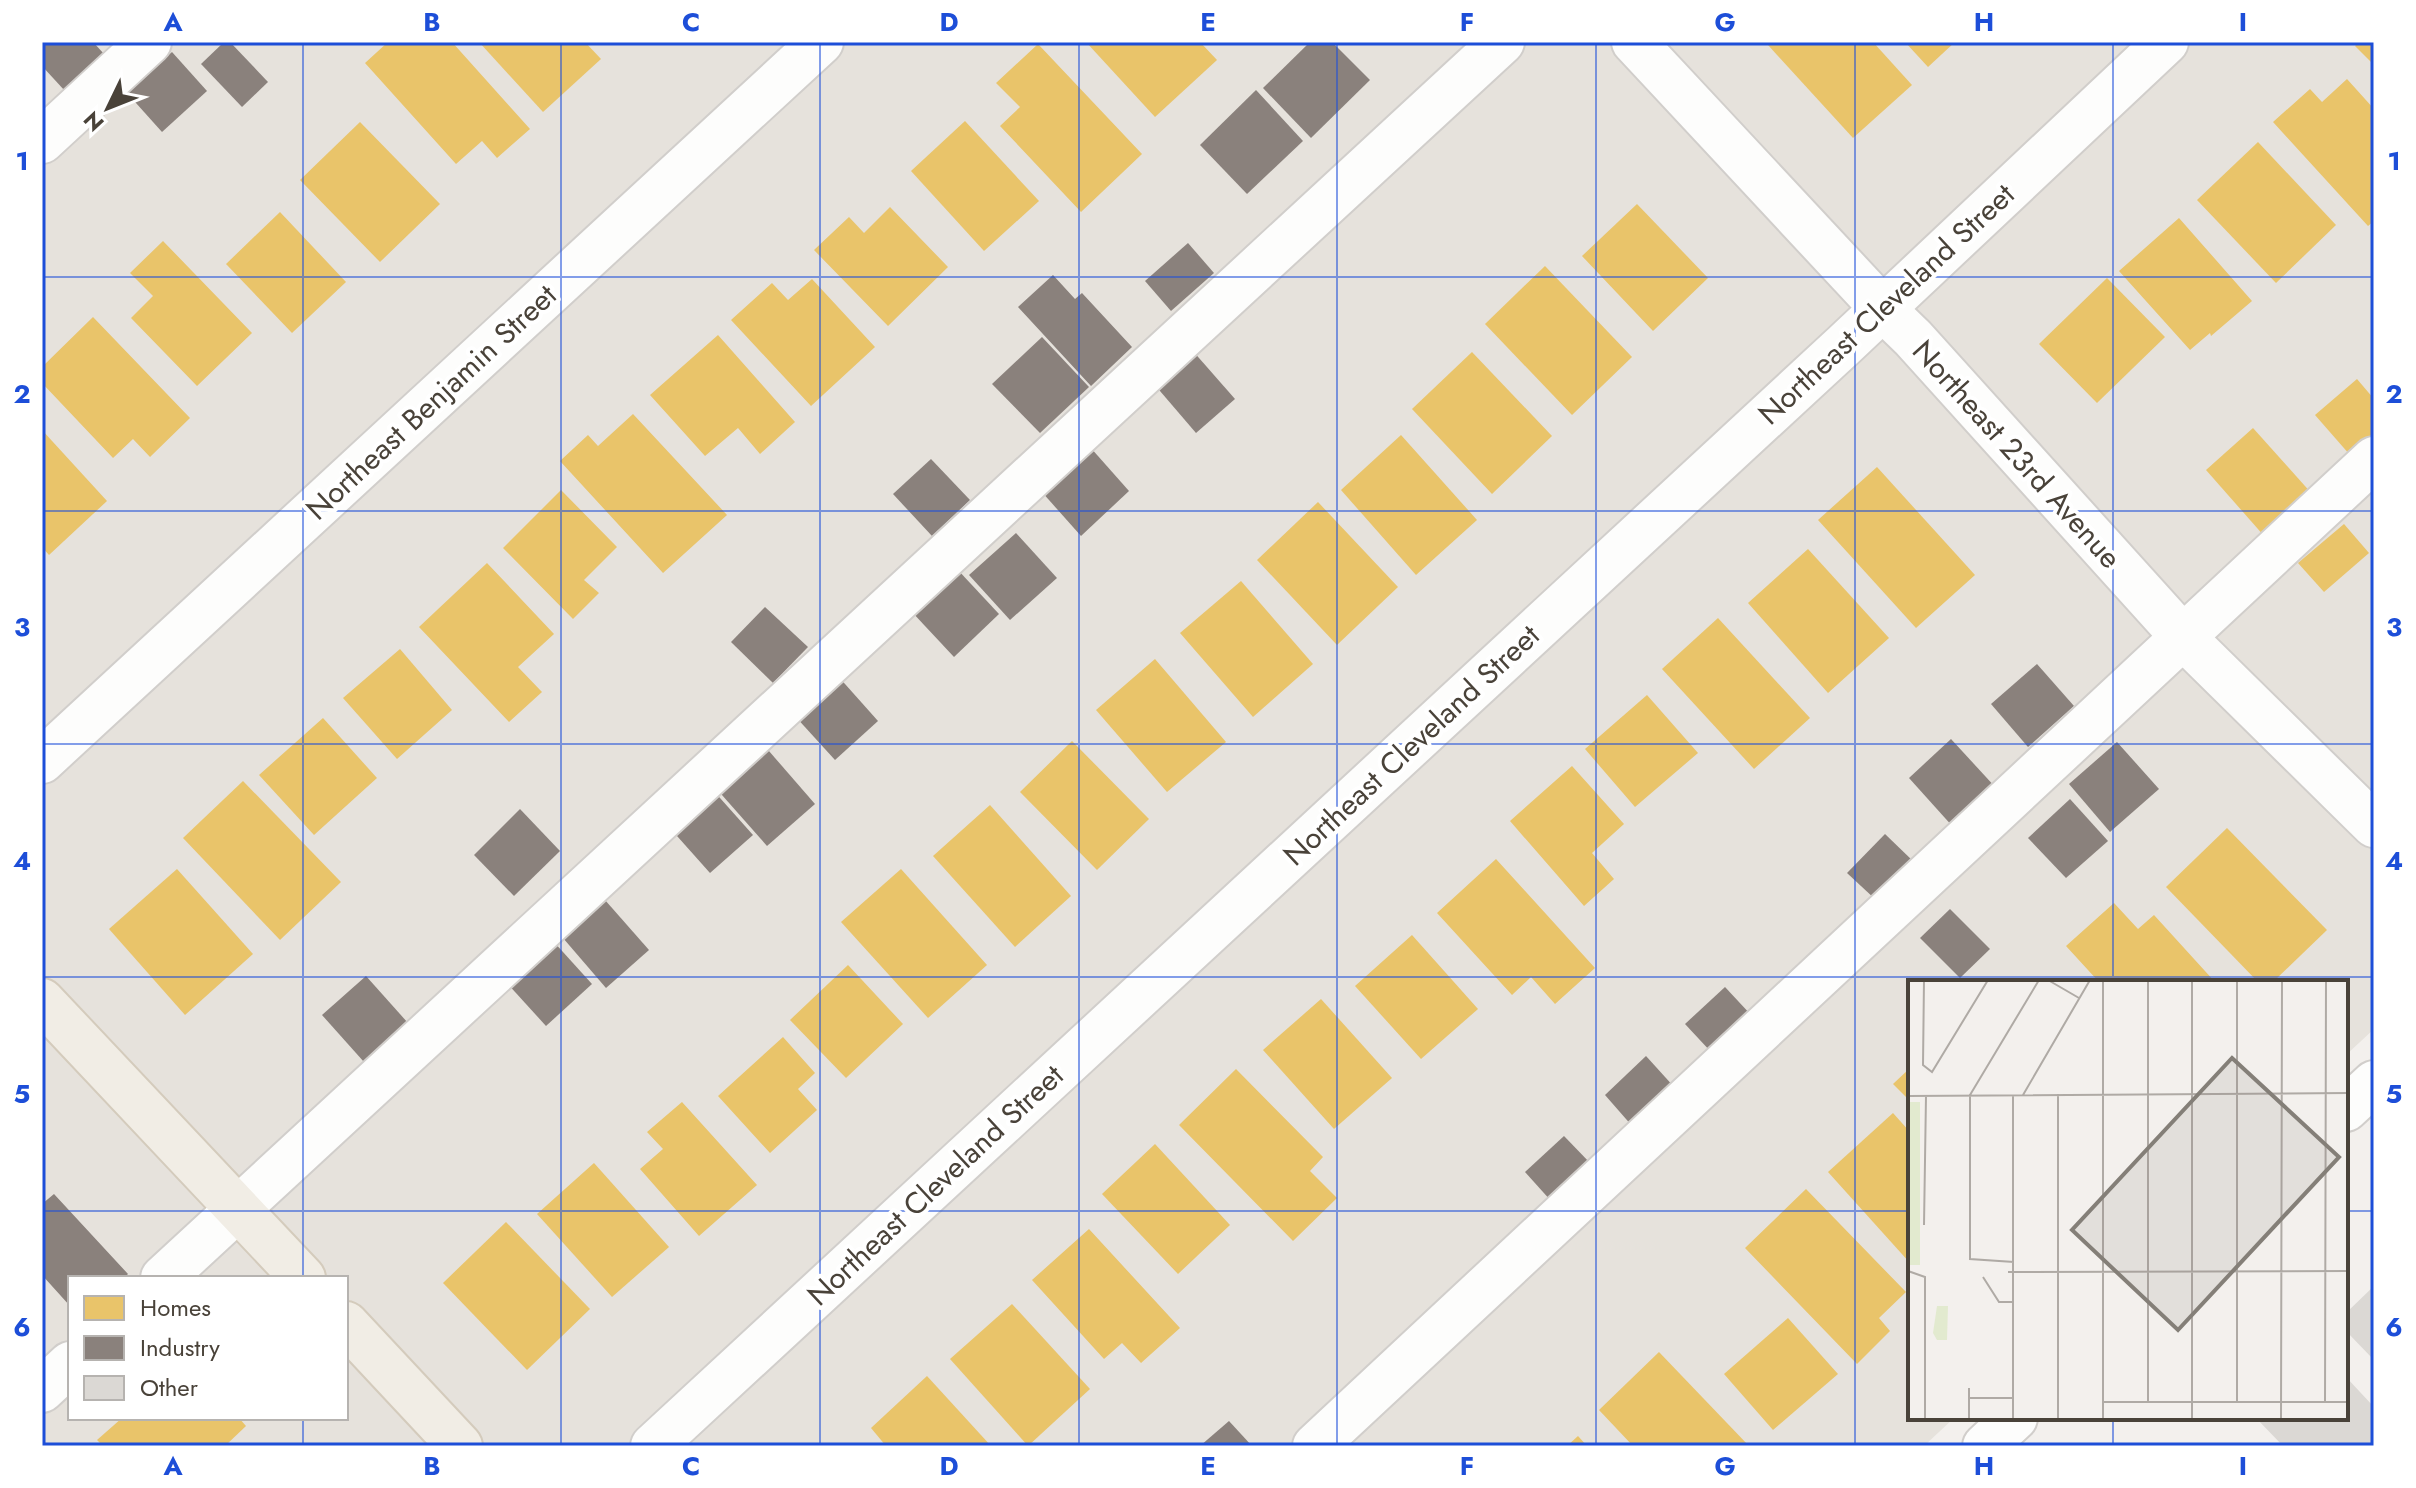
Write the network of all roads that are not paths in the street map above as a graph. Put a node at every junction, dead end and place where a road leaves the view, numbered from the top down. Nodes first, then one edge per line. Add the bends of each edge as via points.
1 (149, 42) edge
2 (821, 42) edge
3 (1502, 42) edge
4 (1634, 42) edge
5 (2166, 42) edge
6 (42, 141) edge
7 (1882, 308) junction
8 (2374, 459) edge
9 (2183, 637) junction
10 (42, 761) edge
11 (2374, 825) edge
12 (42, 1001) edge
13 (2374, 1083) edge
14 (2348, 1107) edge
15 (238, 1209) junction
16 (165, 1276) edge
17 (301, 1276) edge
18 (348, 1326) edge
19 (68, 1366) edge
20 (42, 1390) edge
21 (2013, 1420) edge
22 (460, 1446) edge
23 (653, 1446) edge
24 (1315, 1446) edge
25 (1985, 1446) edge

1 - 6 street
2 - 10 street, Northeast Benjamin Street
3 - 15 street
4 - 7 street, Northeast 23rd Avenue
5 - 7 street, Northeast Cleveland Street
7 - 9 street, Northeast 23rd Avenue
7 - 23 street, Northeast Cleveland Street
8 - 9 street
9 - 11 street, Northeast 23rd Avenue
9 - 24 street
12 - 15 main road
13 - 14 street
15 - 16 street
15 - 17 main road
18 - 22 main road
19 - 20 street
21 - 25 street

